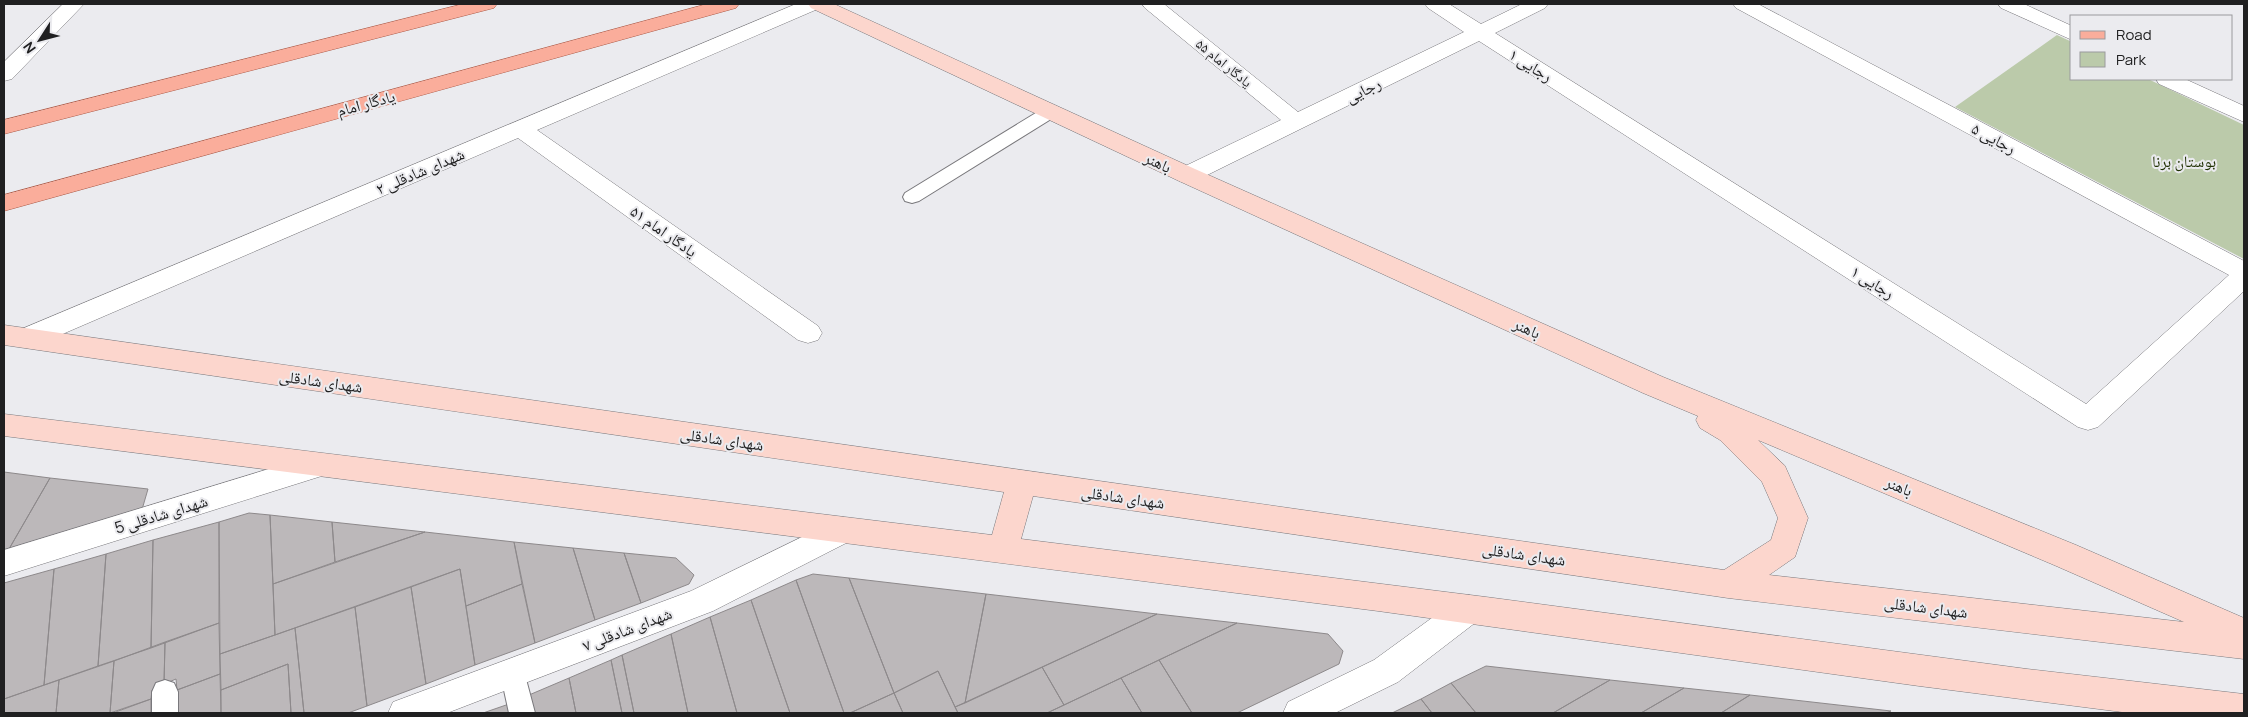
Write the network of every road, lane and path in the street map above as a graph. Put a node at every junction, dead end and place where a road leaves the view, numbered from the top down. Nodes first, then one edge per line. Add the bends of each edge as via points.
1 (74, 4) edge
2 (487, 4) edge
3 (728, 4) edge
4 (813, 4) edge
5 (818, 4) edge
6 (1152, 4) edge
7 (1434, 4) edge
8 (1538, 4) edge
9 (1743, 4) edge
10 (2008, 4) edge
11 (1480, 32) junction
12 (2070, 33) edge
13 (4, 74) edge
14 (2169, 80) edge
15 (1050, 112) junction
16 (2244, 115) edge
17 (1297, 122) junction
18 (4, 127) edge
19 (520, 129) junction
20 (1187, 175) junction
21 (912, 197) dead end
22 (4, 203) edge
23 (2244, 274) edge
24 (808, 333) dead end
25 (15, 337) edge
26 (1653, 385) junction
27 (4, 425) edge
28 (318, 466) junction
29 (1022, 483) junction
30 (843, 530) junction
31 (1003, 549) junction
32 (4, 563) edge
33 (1728, 584) junction
34 (1469, 608) junction
35 (2244, 632) edge
36 (2244, 644) edge
37 (514, 672) junction
38 (2119, 705) edge
39 (2244, 710) edge
40 (410, 712) edge
41 (522, 713) edge
42 (1300, 713) edge

1 - 13 street
2 - 18 main road
3 - 22 main road, یادگار امام
4 - 19 street, شهدای شادقلی ۲
5 - 15 main road, باهنر
6 - 17 street, یادگار امام ۵۵
7 - 11 street
8 - 11 street, رجایی
9 - 23 street, رجایی ۵
10 - 12 street
11 - 17 street, رجایی
11 - 23 street, رجایی ۱ via 2088,419
14 - 16 street
15 - 20 main road, باهنر
15 - 21 lane
17 - 20 street, رجایی
19 - 24 street, یادگار امام ۵۱
19 - 25 street, شهدای شادقلی ۲
20 - 26 main road, باهنر
25 - 29 main road, شهدای شادقلی
26 - 33 main road via 1730,432 1774,475 1793,518 1784,548
26 - 35 main road, باهنر via 2065,554
27 - 28 main road
28 - 30 main road
28 - 32 street, شهدای شادقلی 5
29 - 31 main road
29 - 33 main road, شهدای شادقلی
30 - 31 main road
30 - 37 street, شهدای شادقلی ۷ via 702,601
31 - 34 main road
33 - 36 main road, شهدای شادقلی
34 - 38 main road
34 - 42 street via 1386,671
37 - 40 street, شهدای شادقلی ۷
37 - 41 lane
38 - 39 main road

